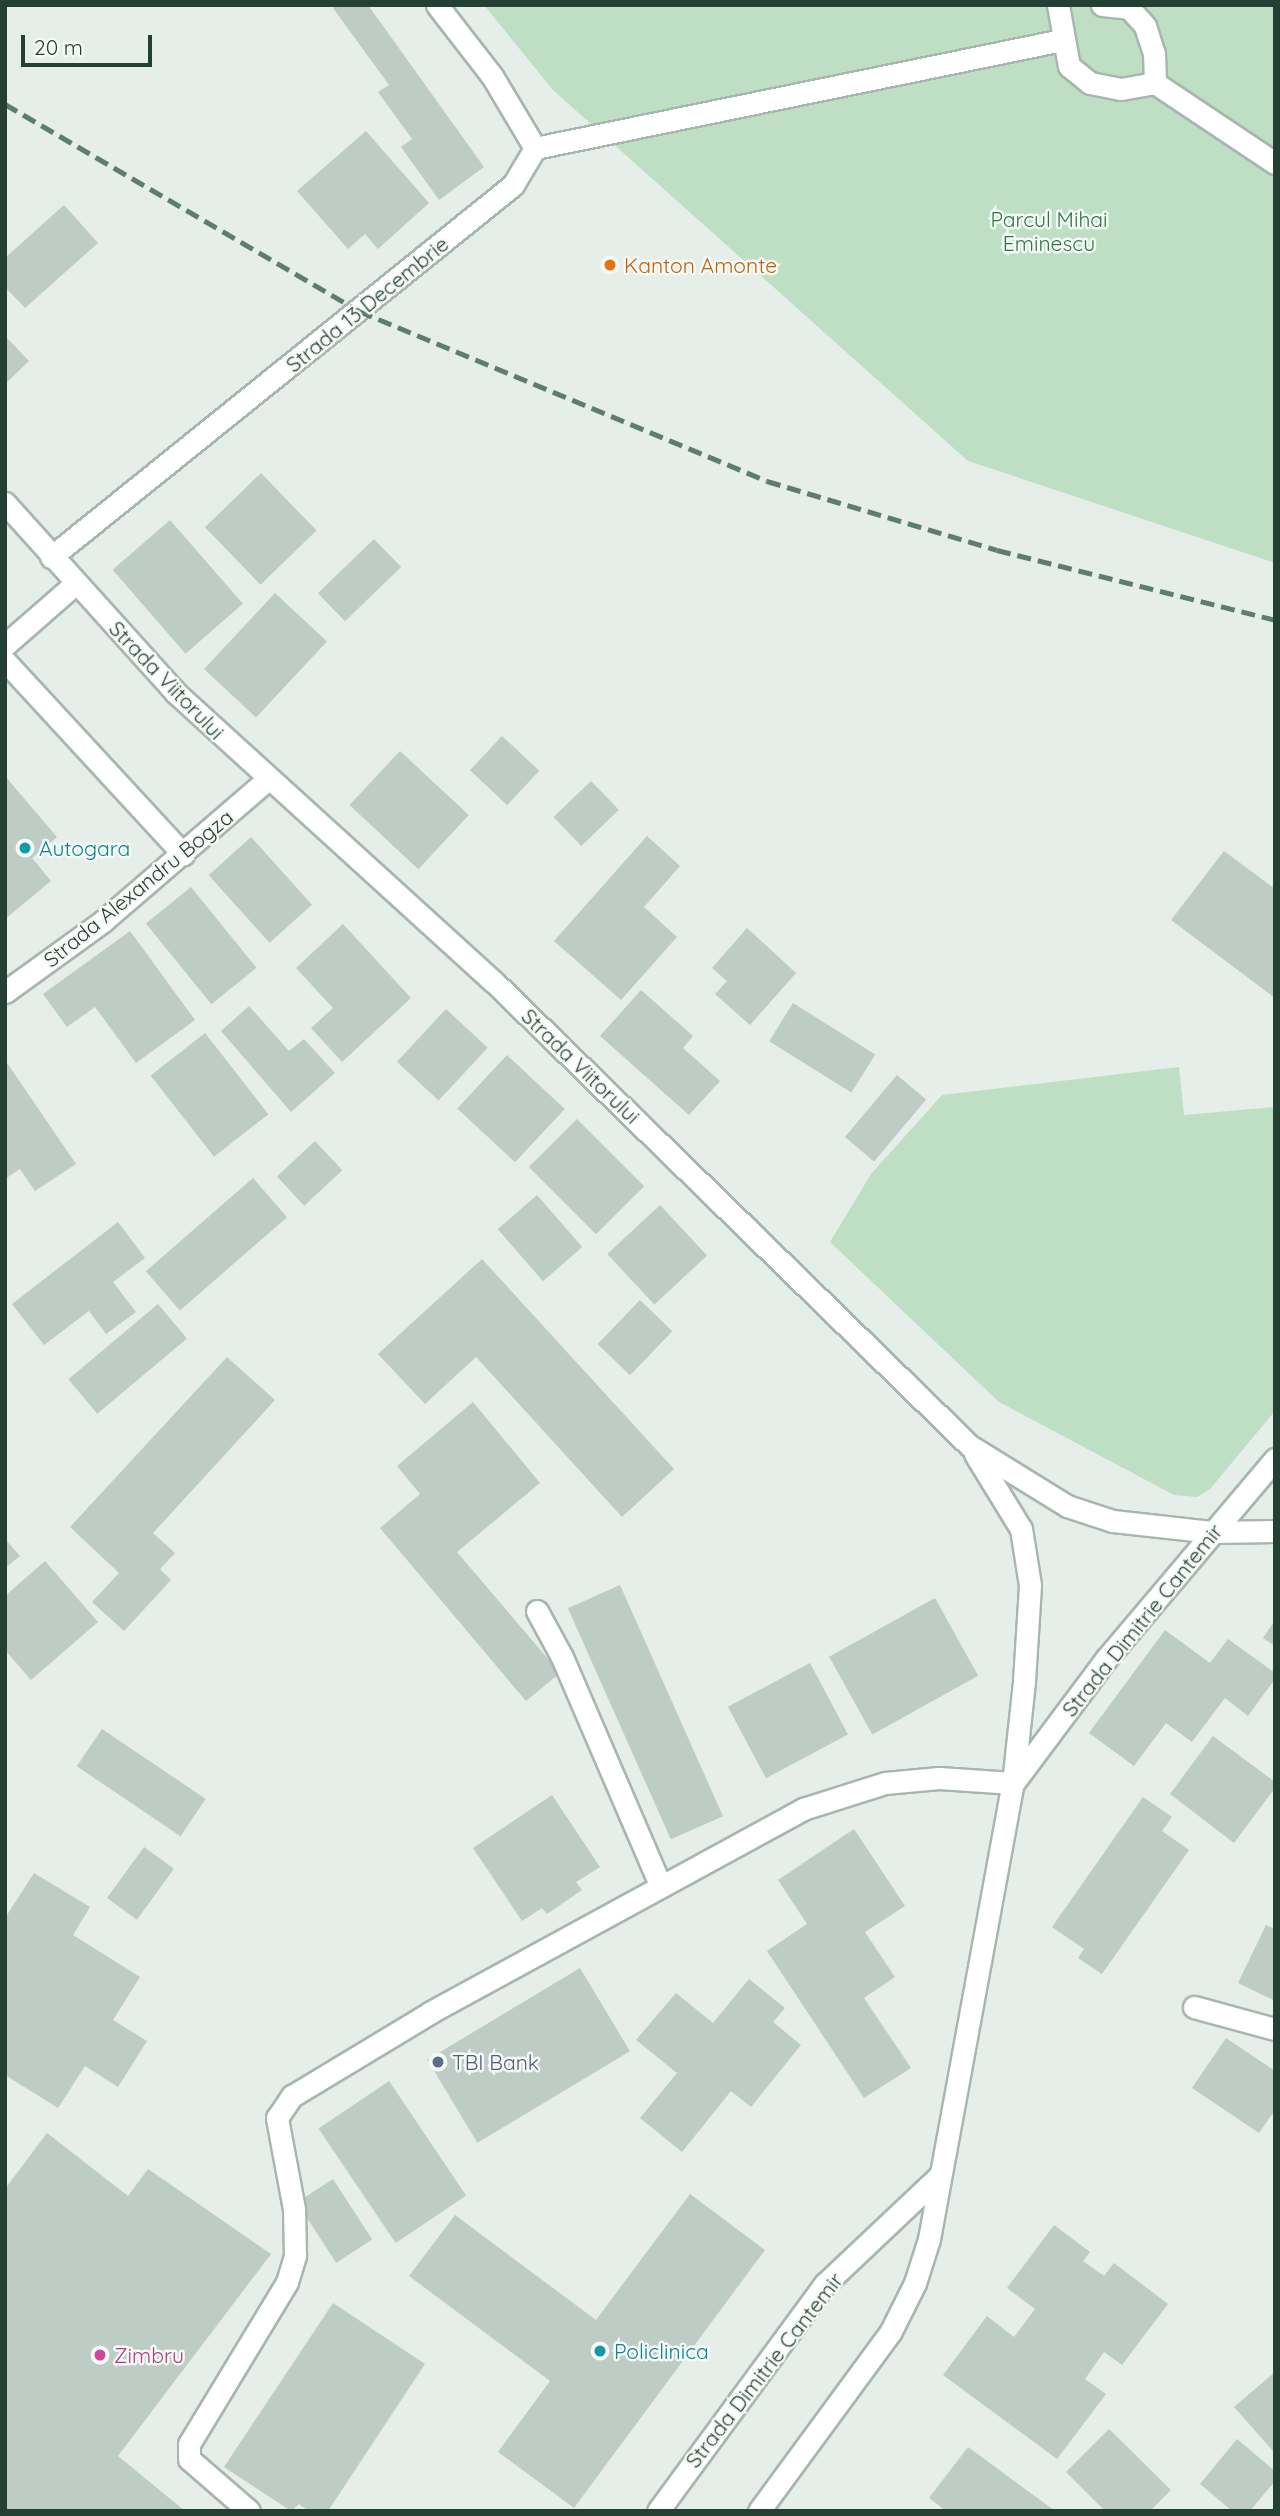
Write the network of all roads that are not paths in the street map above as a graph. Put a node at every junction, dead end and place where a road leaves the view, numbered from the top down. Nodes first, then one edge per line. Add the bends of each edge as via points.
1 (437, 5) edge
2 (1058, 5) edge
3 (1102, 5) edge
4 (1130, 7) edge
5 (1062, 40) junction
6 (1155, 83) junction
7 (535, 148) junction
8 (1275, 163) edge
9 (5, 503) edge
10 (51, 557) junction
11 (76, 583) junction
12 (5, 645) edge
13 (5, 661) edge
14 (267, 780) junction
15 (183, 854) junction
16 (5, 992) edge
17 (970, 1446) junction
18 (1275, 1459) edge
19 (1275, 1531) edge
20 (1213, 1532) junction
21 (537, 1611) dead end
22 (1013, 1783) junction
23 (660, 1885) junction
24 (1194, 2007) dead end
25 (1275, 2029) edge
26 (938, 2177) junction
27 (249, 2511) edge
28 (658, 2511) edge
29 (759, 2511) edge

1 - 7 street via 492,76
2 - 5 street
3 - 4 street
4 - 6 street via 1145,26 1154,53
5 - 6 street via 1069,66 1090,83 1121,89
5 - 7 street
6 - 8 street
7 - 10 street, Strada 13 Decembrie via 513,185
9 - 10 street, Strada Viitorului
10 - 11 street, Strada Viitorului
11 - 12 street
11 - 14 street, Strada Viitorului via 175,692
13 - 15 street
14 - 15 street, Strada Alexandru Bogza
14 - 17 street, Strada Viitorului via 494,982
15 - 16 street, Strada Alexandru Bogza via 103,921
17 - 20 street, Strada Viitorului via 1067,1506 1113,1521
17 - 22 street, Strada Dimitrie Cantemir via 1021,1529 1030,1585
18 - 20 street, Strada Dimitrie Cantemir
19 - 20 street, Strada Viitorului
20 - 22 street, Strada Dimitrie Cantemir via 1106,1659
21 - 23 street via 562,1657
22 - 23 street via 940,1778 885,1783 839,1795 803,1809
22 - 26 street, Strada Dimitrie Cantemir
23 - 27 street via 398,2031 300,2089 281,2108 277,2125 294,2209 295,2255 288,2282 189,2444 189,2459
24 - 25 street
26 - 28 street, Strada Dimitrie Cantemir via 825,2284
26 - 29 street, Strada Dimitrie Cantemir via 929,2239 915,2283 891,2332

